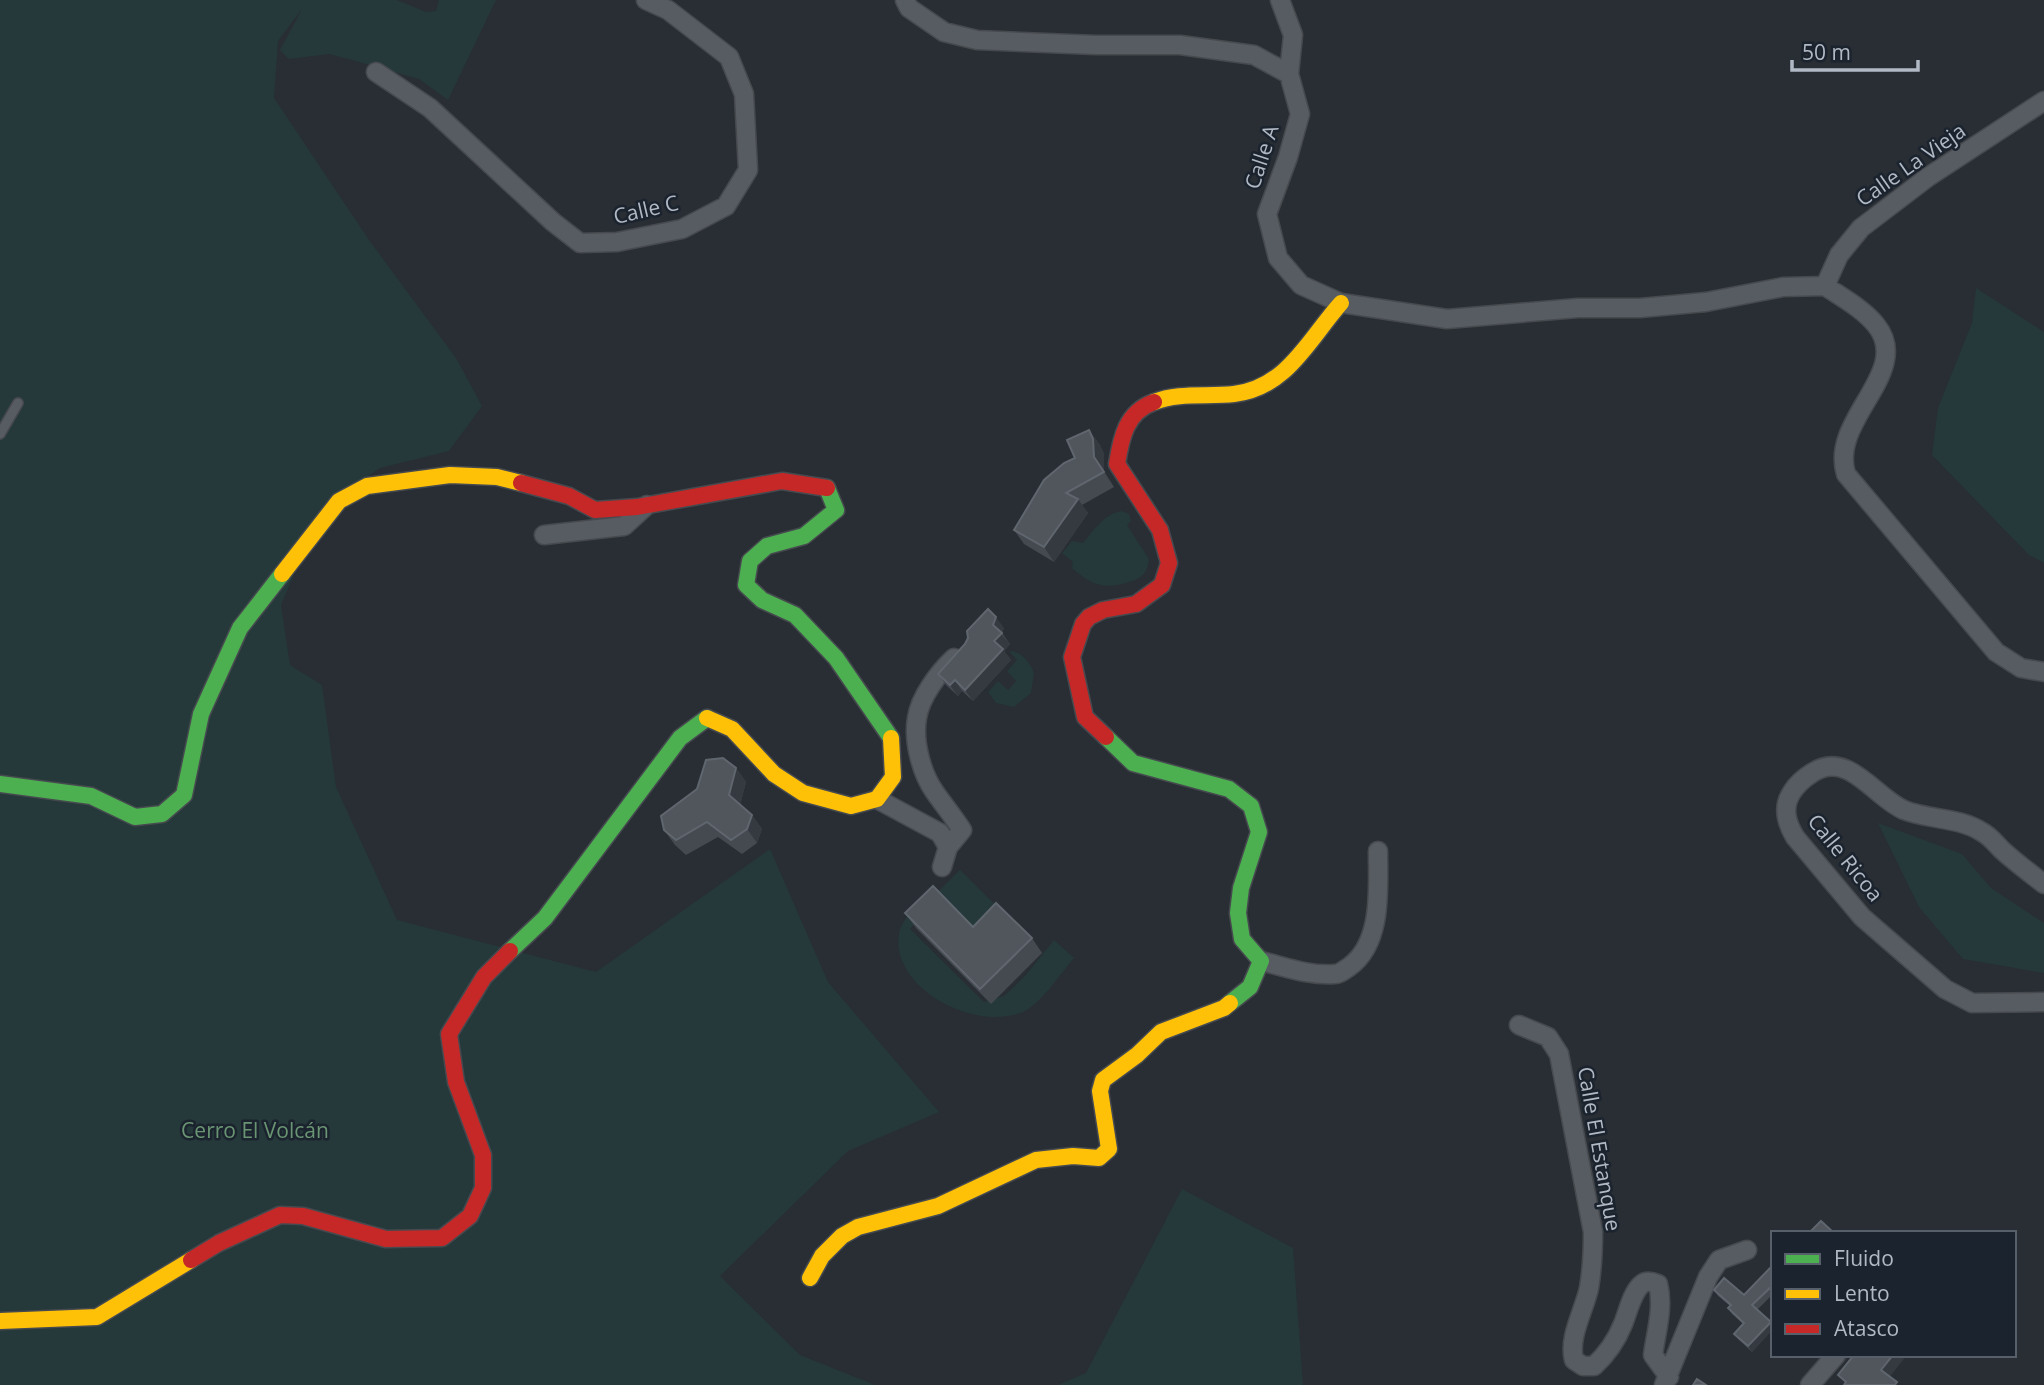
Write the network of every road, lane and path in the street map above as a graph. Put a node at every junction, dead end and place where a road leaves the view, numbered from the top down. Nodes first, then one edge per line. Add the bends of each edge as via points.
1 (646, 0) edge
2 (905, 0) edge
3 (1280, 0) edge
4 (376, 72) dead end
5 (1289, 74) junction
6 (2044, 101) edge
7 (1825, 286) junction
8 (1341, 303) junction
9 (18, 403) dead end
10 (0, 434) edge
11 (647, 505) junction
12 (544, 535) dead end
13 (965, 647) edge
14 (2044, 672) edge
15 (0, 784) edge
16 (877, 799) junction
17 (948, 847) junction
18 (1378, 851) dead end
19 (942, 867) dead end
20 (2044, 884) edge
21 (1261, 961) junction
22 (2044, 1002) edge
23 (1518, 1025) dead end
24 (1747, 1250) dead end
25 (810, 1278) dead end
26 (0, 1321) edge
27 (1834, 1357) edge
28 (1667, 1381) edge
29 (1810, 1385) edge

1 - 4 street, Calle C via 668,10 729,57 744,94 748,170 726,206 682,229 617,242 580,243 430,107
2 - 5 street via 909,8 944,32 977,40 1180,45 1255,55
3 - 5 street via 1293,35
5 - 8 street, Calle A via 1300,114 1267,214 1278,258 1301,285
6 - 7 street, Calle La Vieja via 1928,177 1861,228 1839,255
7 - 8 street, Calle A via 1783,286 1706,302 1640,308 1578,308 1447,319
7 - 14 street via 1863,312 1887,345 1885,365 1848,431 1842,461 1846,474 1996,652 2021,668
8 - 21 street via 1281,375 1254,390 1172,396 1154,400 1133,414 1122,435 1118,464 1160,530 1169,563 1162,585 1136,604 1089,617 1072,657 1085,717 1133,763 1229,789 1251,806 1259,832 1238,913 1242,939
9 - 10 lane
11 - 12 street via 624,526
11 - 15 street via 596,510 569,496 497,477 450,475 367,486 339,501 240,628 201,714 184,795 163,814 135,817 91,796
11 - 16 street via 782,481 826,487 836,510 804,536 767,546 750,561 746,585 762,600 795,615 827,649 891,738 893,777
13 - 17 street via 926,694 917,717 925,773 962,830
16 - 17 street via 940,833
16 - 26 street via 851,806 803,793 774,774 732,729 708,718 680,738 545,918 484,977 449,1034 456,1082 484,1155 483,1188 470,1216 442,1238 386,1239 303,1216 280,1215 219,1243 97,1317
17 - 19 street
18 - 21 street via 1378,897 1371,937 1357,961 1338,974 1297,972
20 - 22 street, Calle Ricoa via 1982,831 1904,810 1843,767 1819,768 1798,783 1786,805 1788,826 1815,863 1863,918 1945,989 1972,1003
21 - 25 street via 1250,987 1224,1008 1161,1032 1103,1080 1100,1091 1109,1149 1104,1155 1036,1160 938,1206 858,1227 822,1256
23 - 28 street, Calle El Estanque via 1548,1037 1559,1054 1593,1232 1588,1291 1571,1351 1574,1360 1594,1366 1603,1358 1636,1293 1649,1281 1658,1284 1661,1293 1653,1355
24 - 28 street via 1719,1260 1708,1278
27 - 29 street

